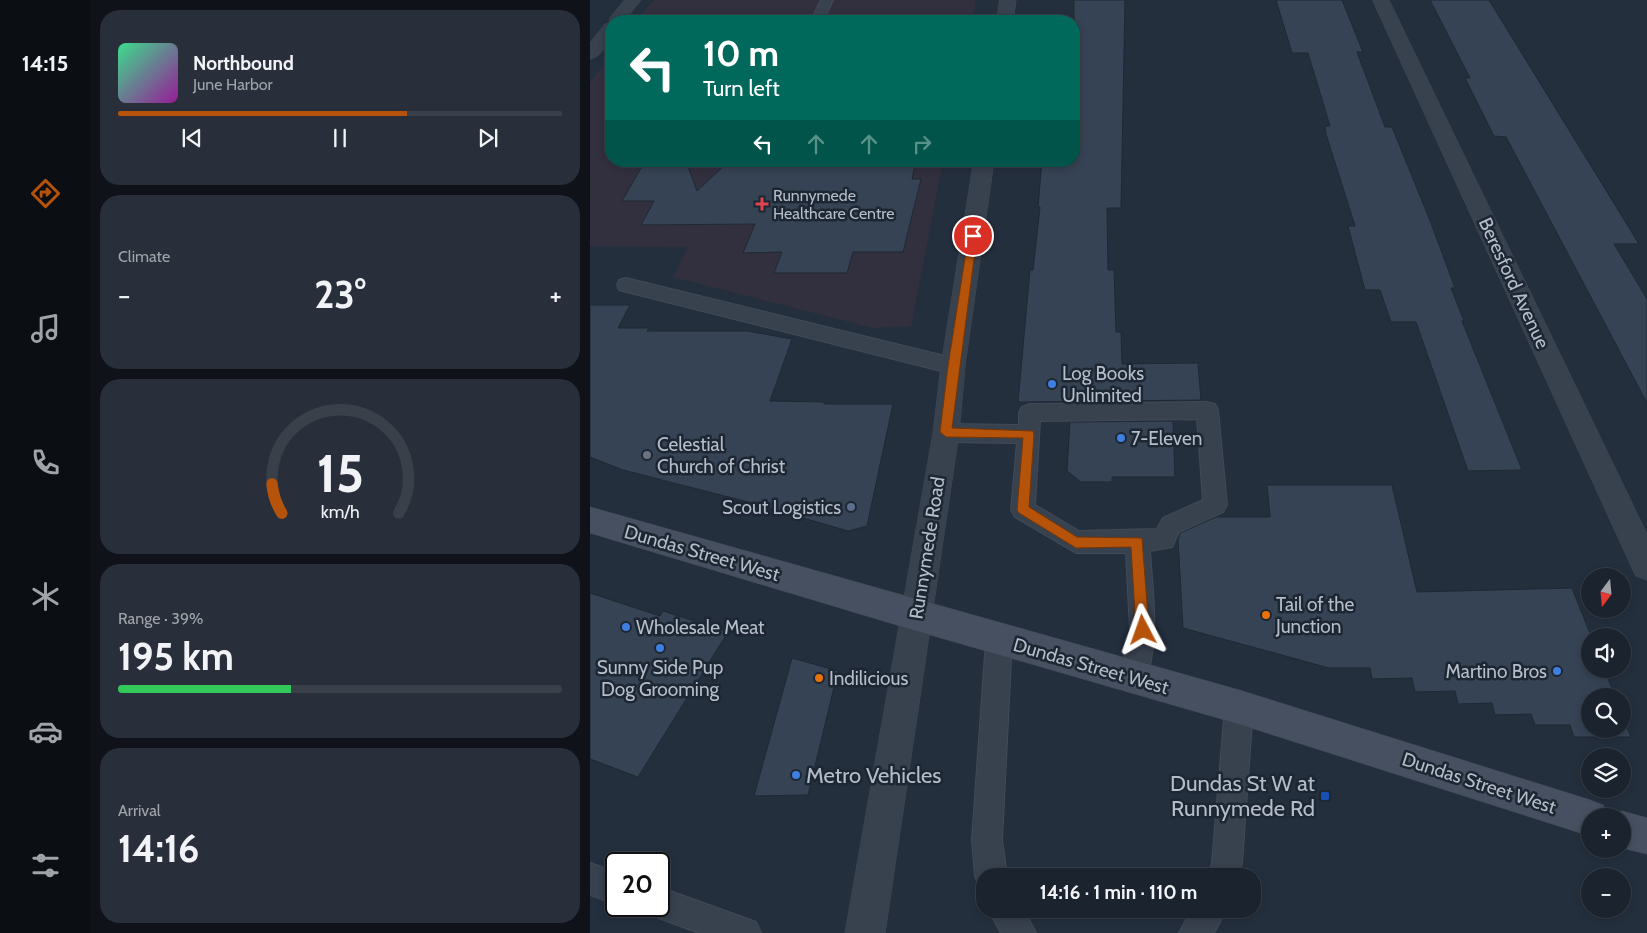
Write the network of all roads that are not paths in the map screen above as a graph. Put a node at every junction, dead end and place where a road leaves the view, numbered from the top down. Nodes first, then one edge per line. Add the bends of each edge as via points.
1 (633, 0) edge
2 (827, 0) edge
3 (1008, 0) edge
4 (1381, 0) edge
5 (621, 15) edge
6 (820, 15) edge
7 (1006, 15) edge
8 (605, 35) edge
9 (590, 54) edge
10 (983, 167) edge
11 (626, 285) dead end
12 (953, 366) junction
13 (946, 432) junction
14 (1029, 434) junction
15 (590, 520) edge
16 (1137, 542) junction
17 (1647, 566) edge
18 (917, 616) junction
19 (998, 640) junction
20 (1133, 678) junction
21 (1239, 707) junction
22 (1581, 815) edge
23 (1631, 831) edge
24 (1647, 836) edge
25 (990, 868) edge
26 (1226, 868) edge
27 (590, 879) edge
28 (605, 884) edge
29 (670, 907) edge
30 (1010, 918) edge
31 (1205, 918) edge
32 (745, 933) edge
33 (865, 933) edge
34 (1020, 933) edge
35 (1195, 933) edge

1 - 5 street
2 - 6 lane
3 - 7 street
4 - 17 street, Beresford Avenue
8 - 9 street
10 - 12 street, Runnymede Road
11 - 12 lane
12 - 13 street, Runnymede Road
13 - 14 lane
13 - 18 street, Runnymede Road
14 - 16 lane via 1023,510 1076,542
14 - 16 lane via 1030,413 1207,410 1215,505 1170,525 1164,539
15 - 18 main road, Dundas Street West
16 - 20 lane via 1143,630
18 - 19 main road, Dundas Street West
18 - 33 street, Runnymede Road
19 - 20 main road, Dundas Street West
19 - 25 lane via 987,840
20 - 21 main road, Dundas Street West
21 - 22 main road, Dundas Street West
21 - 26 lane
23 - 24 main road
27 - 28 lane
29 - 32 lane
30 - 34 lane
31 - 35 lane

